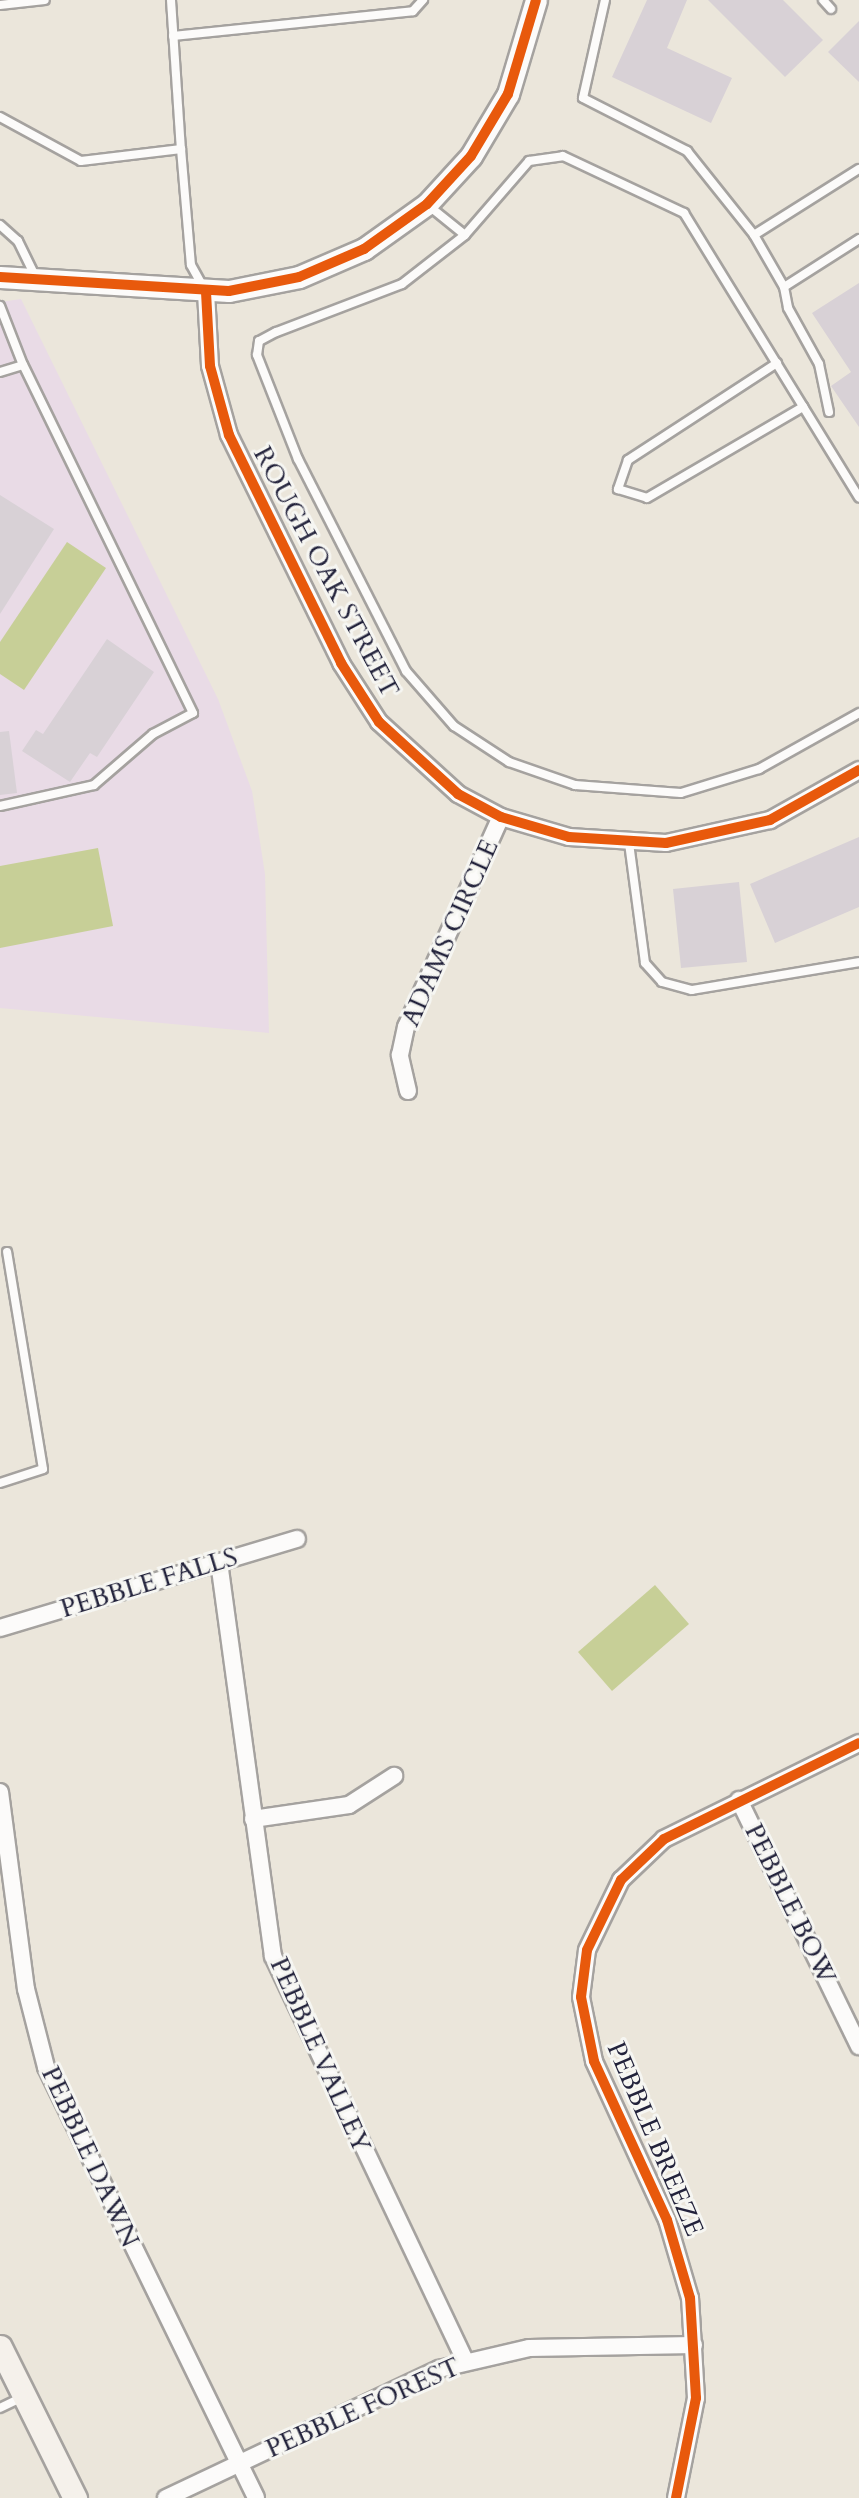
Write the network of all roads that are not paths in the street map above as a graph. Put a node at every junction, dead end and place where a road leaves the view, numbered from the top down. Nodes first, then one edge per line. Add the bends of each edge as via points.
1 (45, 0) edge
2 (171, 0) edge
3 (423, 0) edge
4 (536, 0) edge
5 (605, 0) edge
6 (823, 0) edge
7 (0, 5) edge
8 (831, 9) dead end
9 (173, 36) junction
10 (0, 117) edge
11 (181, 149) junction
12 (859, 169) edge
13 (427, 204) junction
14 (0, 225) edge
15 (465, 235) junction
16 (754, 235) junction
17 (859, 239) edge
18 (35, 276) junction
19 (0, 277) edge
20 (785, 287) junction
21 (206, 292) junction
22 (0, 306) edge
23 (3, 321) edge
24 (777, 363) junction
25 (23, 365) junction
26 (0, 372) edge
27 (803, 407) junction
28 (829, 412) dead end
29 (859, 497) edge
30 (859, 713) edge
31 (859, 770) edge
32 (0, 806) edge
33 (500, 817) junction
34 (629, 843) junction
35 (859, 962) edge
36 (408, 1091) dead end
37 (7, 1252) dead end
38 (0, 1483) edge
39 (298, 1539) dead end
40 (219, 1562) junction
41 (0, 1628) edge
42 (859, 1743) edge
43 (394, 1776) dead end
44 (0, 1792) edge
45 (738, 1800) junction
46 (253, 1819) junction
47 (859, 2046) edge
48 (694, 2345) junction
49 (0, 2347) edge
50 (465, 2361) junction
51 (24, 2397) junction
52 (0, 2408) edge
53 (239, 2464) junction
54 (75, 2498) edge
55 (166, 2498) edge
56 (256, 2498) edge
57 (677, 2498) edge

1 - 7 lane
2 - 9 lane
3 - 9 lane via 413,11
4 - 13 street via 508,94 471,156
5 - 16 lane via 583,98 687,151
6 - 8 lane
9 - 11 lane
10 - 11 lane via 81,161
11 - 21 lane via 191,265
12 - 16 lane
13 - 15 lane
13 - 21 street via 332,265 264,286
14 - 18 lane via 18,241
15 - 24 lane via 529,161 563,156 684,213
15 - 30 lane via 402,284 259,341 257,355 298,459 405,671 454,726 509,762 575,786 681,793 759,769
16 - 20 lane
17 - 20 lane
18 - 19 street
18 - 21 street
20 - 28 lane via 788,308 819,364
21 - 33 street, ROUGH OAK STREET via 210,366 229,435 341,663 403,749 458,794
22 - 23 lane
23 - 25 lane
24 - 27 lane
24 - 27 lane via 628,460 618,489 647,498
25 - 26 lane
25 - 32 lane via 193,713 153,734 94,785
27 - 29 lane
31 - 34 street, ROUGH OAK STREET via 770,820 709,837
33 - 34 street, ROUGH OAK STREET via 569,837
33 - 36 street, ADAMS CIRCLE via 406,1027 400,1055
34 - 35 lane via 645,963 662,982 708,988
37 - 38 lane via 43,1469
39 - 40 street, PEBBLE FALLS
40 - 41 street, PEBBLE FALLS
40 - 46 street, PEBBLE VALLEY
42 - 45 street, PEBBLE BREEZE
43 - 46 street via 349,1805
44 - 53 street, PEBBLE DAWN via 26,1989 46,2067
45 - 47 street, PEBBLE BOW
45 - 48 street, PEBBLE BREEZE via 664,1839 633,1865 597,1923 581,1980 584,2022 594,2061 680,2255
46 - 50 street, PEBBLE VALLEY via 273,1956 293,2008
48 - 50 street, PEBBLE FOREST via 529,2348
48 - 57 street, PEBBLE BREEZE via 695,2409
49 - 51 main road
50 - 53 street, PEBBLE FOREST via 400,2385
51 - 52 lane
51 - 54 main road
53 - 55 street, PEBBLE FOREST
53 - 56 street, PEBBLE DAWN

